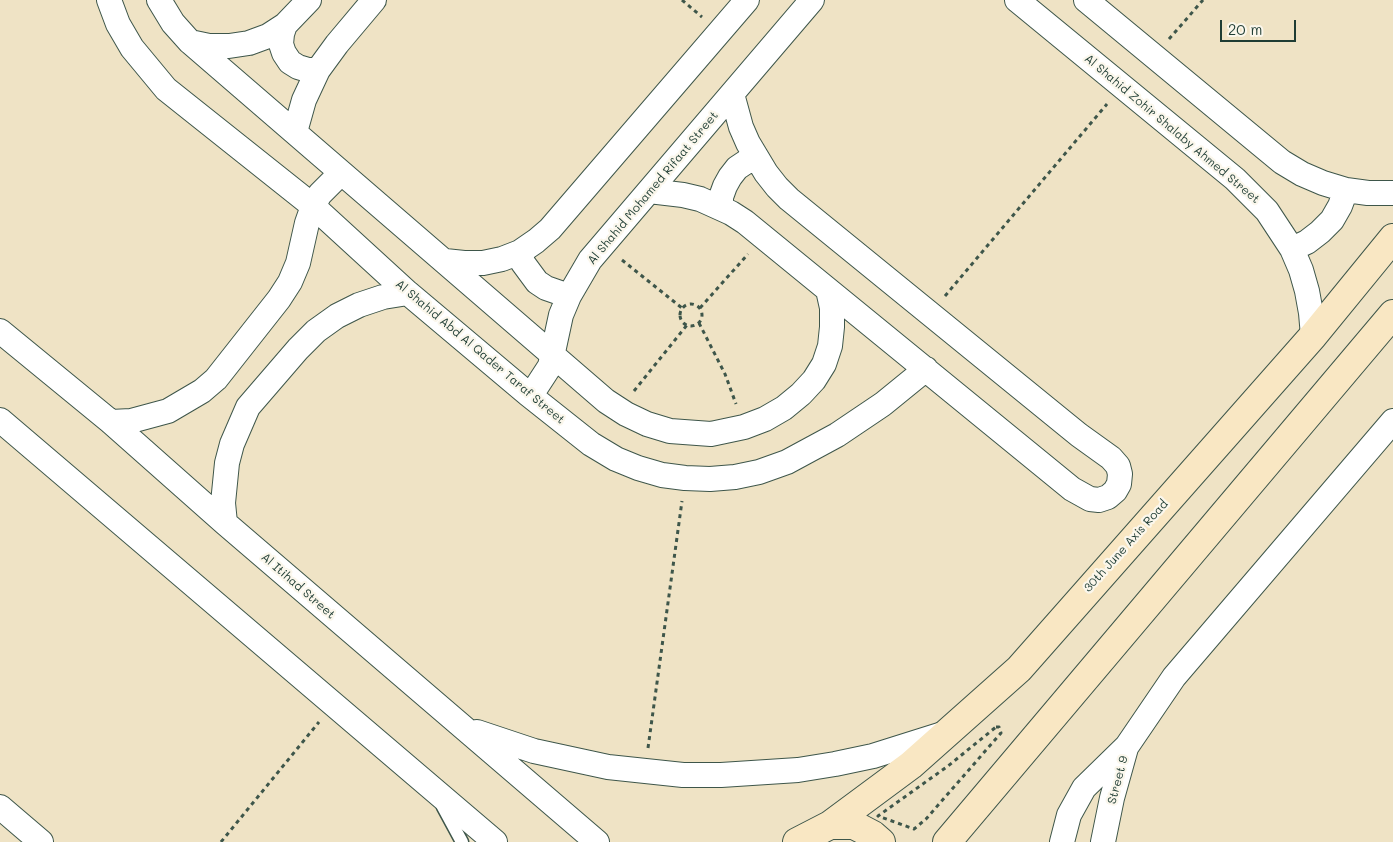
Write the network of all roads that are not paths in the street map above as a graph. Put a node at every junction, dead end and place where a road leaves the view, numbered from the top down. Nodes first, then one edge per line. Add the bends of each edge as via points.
1 (109, 0) edge
2 (159, 0) edge
3 (309, 0) edge
4 (374, 0) edge
5 (747, 0) edge
6 (812, 0) edge
7 (1017, 0) edge
8 (1086, 0) edge
9 (285, 25) junction
10 (190, 42) junction
11 (318, 70) junction
12 (732, 94) junction
13 (295, 132) junction
14 (756, 159) junction
15 (341, 173) junction
16 (1346, 190) junction
17 (649, 191) junction
18 (1393, 193) edge
19 (313, 206) junction
20 (721, 208) junction
21 (1393, 238) edge
22 (1292, 249) junction
23 (520, 252) junction
24 (445, 261) junction
25 (828, 290) junction
26 (408, 293) junction
27 (569, 296) junction
28 (1393, 314) edge
29 (0, 331) edge
30 (1313, 336) junction
31 (553, 355) junction
32 (926, 369) junction
33 (528, 394) junction
34 (0, 420) edge
35 (1393, 421) edge
36 (111, 422) junction
37 (225, 523) junction
38 (464, 728) junction
39 (946, 733) junction
40 (1127, 746) junction
41 (433, 788) junction
42 (0, 807) edge
43 (830, 825) junction
44 (41, 842) edge
45 (462, 842) edge
46 (495, 842) edge
47 (597, 842) edge
48 (797, 842) edge
49 (881, 842) edge
50 (947, 842) edge
51 (1062, 842) edge
52 (1103, 842) edge

1 - 19 street, Al Shahid Abd Al Qader Taraf Street via 132,48 166,89
2 - 10 street
3 - 9 street
4 - 11 street
5 - 23 street via 563,215 536,242
6 - 12 street, Al Shahid Mohamed Rifaat Street
7 - 22 street, Al Shahid Zohir Shalaby Ahmed Street via 1252,195
8 - 16 street via 1282,162 1316,180
9 - 10 street via 249,43 209,46
9 - 11 street via 281,44 284,54 298,67
10 - 13 street
11 - 13 street via 304,100
12 - 14 street via 741,127
12 - 17 street, Al Shahid Mohamed Rifaat Street
13 - 15 street
14 - 20 street via 737,168 730,177 721,197
14 - 32 street via 789,199 1084,440 1111,458 1120,474 1115,491 1099,500 1072,489
15 - 19 street
15 - 24 street
16 - 18 street
16 - 22 street via 1332,220 1307,242
17 - 20 street via 700,199
17 - 27 street, Al Shahid Mohamed Rifaat Street via 590,260
19 - 26 street, Al Shahid Abd Al Qader Taraf Street
19 - 36 street via 290,282 216,379 168,411 131,421
20 - 25 street via 745,222
21 - 30 street, 30th June Axis Road
22 - 30 street, Al Shahid Zohir Shalaby Ahmed Street via 1307,291
23 - 24 street via 483,263
23 - 27 street via 523,263 537,282
24 - 31 street
25 - 31 street via 832,327 824,364 814,380 784,408 744,427 711,434 670,431 647,424 606,401
25 - 32 street
26 - 33 street, Al Shahid Abd Al Qader Taraf Street
26 - 37 street via 383,297 336,316 298,349 248,408 226,463
27 - 31 street, Al Shahid Mohamed Rifaat Street via 556,334
28 - 50 street
29 - 36 street, Al Itihad Street
30 - 39 street, 30th June Axis Road via 1025,661
31 - 33 street, Al Shahid Mohamed Rifaat Street via 544,377
32 - 33 street, Al Shahid Abd Al Qader Taraf Street via 860,420 787,462 759,472 710,479 662,475 616,459 591,444
34 - 41 street
35 - 40 street via 1174,677
36 - 37 street, Al Itihad Street
37 - 38 street, Al Itihad Street
38 - 39 street via 571,761 683,775 798,770 873,756
38 - 47 street, Al Itihad Street
39 - 43 street, 30th June Axis Road via 892,780
40 - 51 street, Street 9 via 1084,788 1069,815
40 - 52 street, Street 9
41 - 45 lane
41 - 46 street
42 - 44 street
43 - 48 street, 30th June Axis Road
43 - 49 street via 854,825

